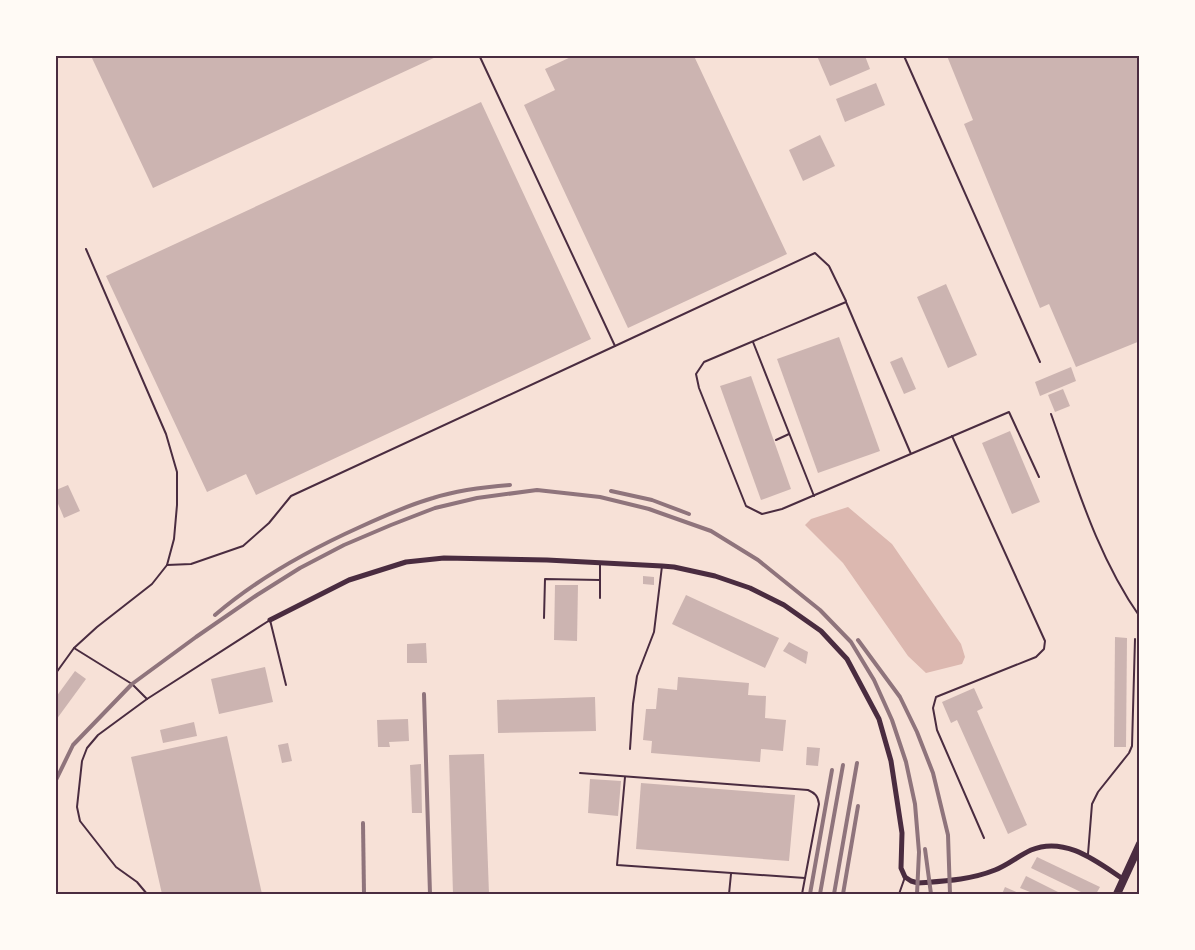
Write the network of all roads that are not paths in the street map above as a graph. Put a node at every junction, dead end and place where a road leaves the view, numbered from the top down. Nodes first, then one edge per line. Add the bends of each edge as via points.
1 (483, 56) edge
2 (904, 56) edge
3 (86, 249) dead end
4 (846, 302) junction
5 (753, 342) junction
6 (615, 346) junction
7 (1040, 362) dead end
8 (1051, 414) dead end
9 (789, 434) junction
10 (952, 436) junction
11 (776, 440) dead end
12 (910, 454) junction
13 (1039, 477) dead end
14 (814, 496) junction
15 (600, 563) junction
16 (167, 565) junction
17 (662, 566) junction
18 (600, 580) junction
19 (600, 598) dead end
20 (1140, 617) edge
21 (544, 618) dead end
22 (270, 620) junction
23 (1135, 639) dead end
24 (74, 648) junction
25 (56, 673) edge
26 (286, 685) dead end
27 (147, 699) junction
28 (630, 749) dead end
29 (580, 773) dead end
30 (625, 776) junction
31 (984, 838) dead end
32 (1140, 844) edge
33 (1088, 857) junction
34 (731, 873) junction
35 (905, 877) junction
36 (805, 878) junction
37 (1123, 879) junction
38 (147, 894) edge
39 (729, 894) edge
40 (802, 894) edge
41 (899, 894) edge
42 (1117, 894) edge

1 - 6 lane via 480,57
2 - 7 lane
3 - 16 lane via 166,434 177,472 174,539
4 - 5 lane
4 - 6 lane via 829,266 815,253
4 - 12 lane
5 - 9 lane
5 - 14 lane via 704,362 696,375 703,399 746,506 762,514
6 - 16 lane via 291,496 243,546 191,564
8 - 20 lane via 1102,550 1124,595
9 - 11 lane
9 - 14 lane
10 - 12 lane
10 - 13 lane via 1009,412
10 - 31 lane via 1045,641 1044,649 1036,657 936,697 933,708 937,730
12 - 14 lane
15 - 17 street
15 - 18 lane
15 - 22 street via 444,558 406,562 349,580
16 - 24 lane via 152,584
17 - 28 lane via 654,632 637,676
17 - 35 street via 715,576 784,605 821,631 847,659 879,719 891,761
18 - 19 lane
18 - 21 lane via 545,579
22 - 26 lane
22 - 27 lane
23 - 33 lane via 1132,746 1092,804
24 - 25 lane
24 - 27 lane via 132,684
27 - 38 lane via 98,735 87,748 77,807 80,821 116,867
29 - 30 lane
30 - 34 lane via 617,865
30 - 36 lane via 814,793 819,804
32 - 37 main road
33 - 35 street via 1077,850 1044,845 974,878 918,883
33 - 37 street
34 - 36 lane
34 - 39 lane
35 - 41 lane
36 - 40 lane
37 - 42 main road

